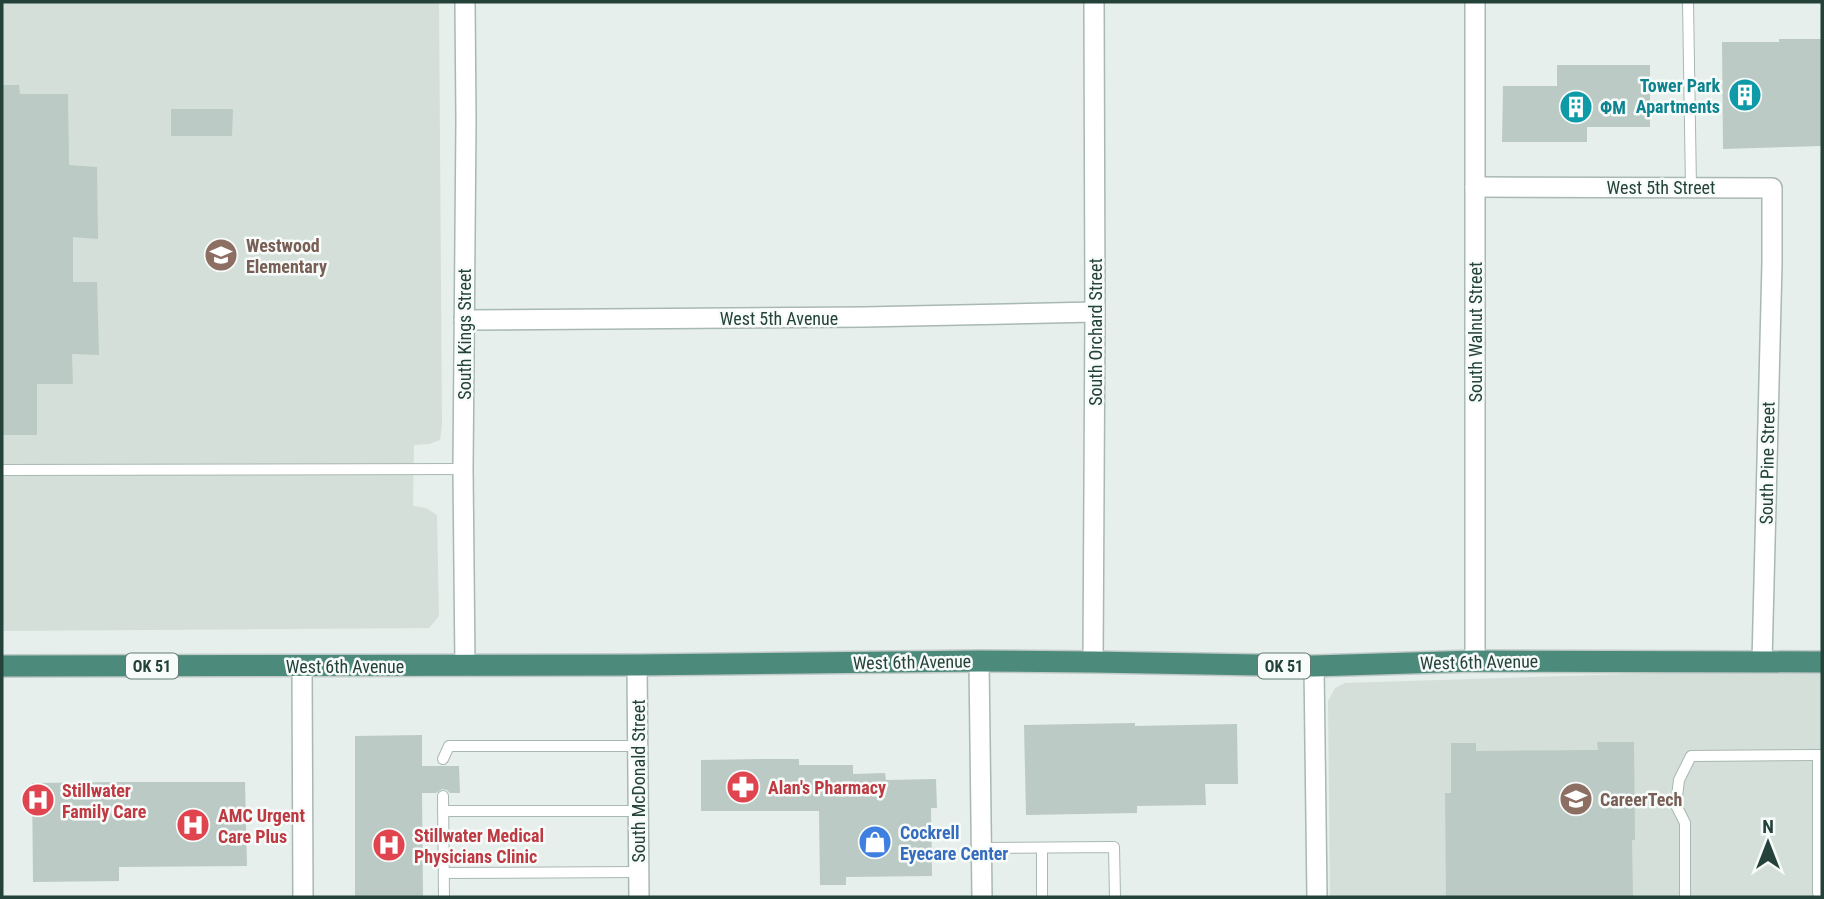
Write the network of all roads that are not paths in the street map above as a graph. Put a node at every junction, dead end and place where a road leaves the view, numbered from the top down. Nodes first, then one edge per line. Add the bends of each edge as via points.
1 (465, 2) edge
2 (1094, 2) edge
3 (1475, 2) edge
4 (1688, 2) edge
5 (1475, 187) junction
6 (1690, 188) junction
7 (1772, 263) joint
8 (1095, 312) junction
9 (464, 320) junction
10 (463, 469) junction
11 (2, 470) edge
12 (979, 661) junction
13 (1475, 661) junction
14 (1093, 662) junction
15 (1762, 662) junction
16 (1822, 662) edge
17 (2, 666) edge
18 (302, 666) junction
19 (465, 666) junction
20 (637, 666) junction
21 (1314, 666) junction
22 (638, 746) junction
23 (1820, 755) edge
24 (443, 759) dead end
25 (443, 796) dead end
26 (443, 811) junction
27 (638, 811) junction
28 (981, 848) junction
29 (1042, 848) junction
30 (639, 872) junction
31 (444, 873) junction
32 (1822, 893) edge
33 (303, 897) edge
34 (444, 897) edge
35 (639, 897) edge
36 (982, 897) edge
37 (1042, 897) edge
38 (1115, 897) edge
39 (1317, 897) edge
40 (1685, 897) edge

1 - 9 street, South Kings Street
2 - 8 street, South Orchard Street
3 - 5 street, South Walnut Street
4 - 6 lane
5 - 6 street, West 5th Street
5 - 13 street, South Walnut Street
6 - 7 street, West 5th Street via 1772,188
7 - 15 street, South Pine Street
8 - 9 street, West 5th Avenue
8 - 14 street, South Orchard Street
9 - 10 street, South Kings Street
10 - 11 lane
10 - 19 street, South Kings Street
12 - 14 highway, West 6th Avenue / OK 51
12 - 20 highway, West 6th Avenue / OK 51
12 - 28 street
13 - 15 highway, West 6th Avenue / OK 51
13 - 21 highway, West 6th Avenue / OK 51
14 - 21 highway, West 6th Avenue / OK 51
15 - 16 highway, West 6th Avenue / OK 51
17 - 18 highway, West 6th Avenue / OK 51
18 - 19 highway, West 6th Avenue / OK 51
18 - 33 street
19 - 20 highway, West 6th Avenue / OK 51
20 - 22 street, South McDonald Street
21 - 39 street
22 - 24 lane via 449,746
22 - 27 street, South McDonald Street
23 - 32 lane via 1818,893
23 - 40 lane via 1691,756 1679,780 1676,805 1685,824
25 - 26 lane
26 - 27 lane
26 - 31 lane
27 - 30 street, South McDonald Street
28 - 29 lane
28 - 36 street
29 - 37 lane
29 - 38 lane via 1114,847
30 - 31 lane
30 - 35 street, South McDonald Street
31 - 34 lane

